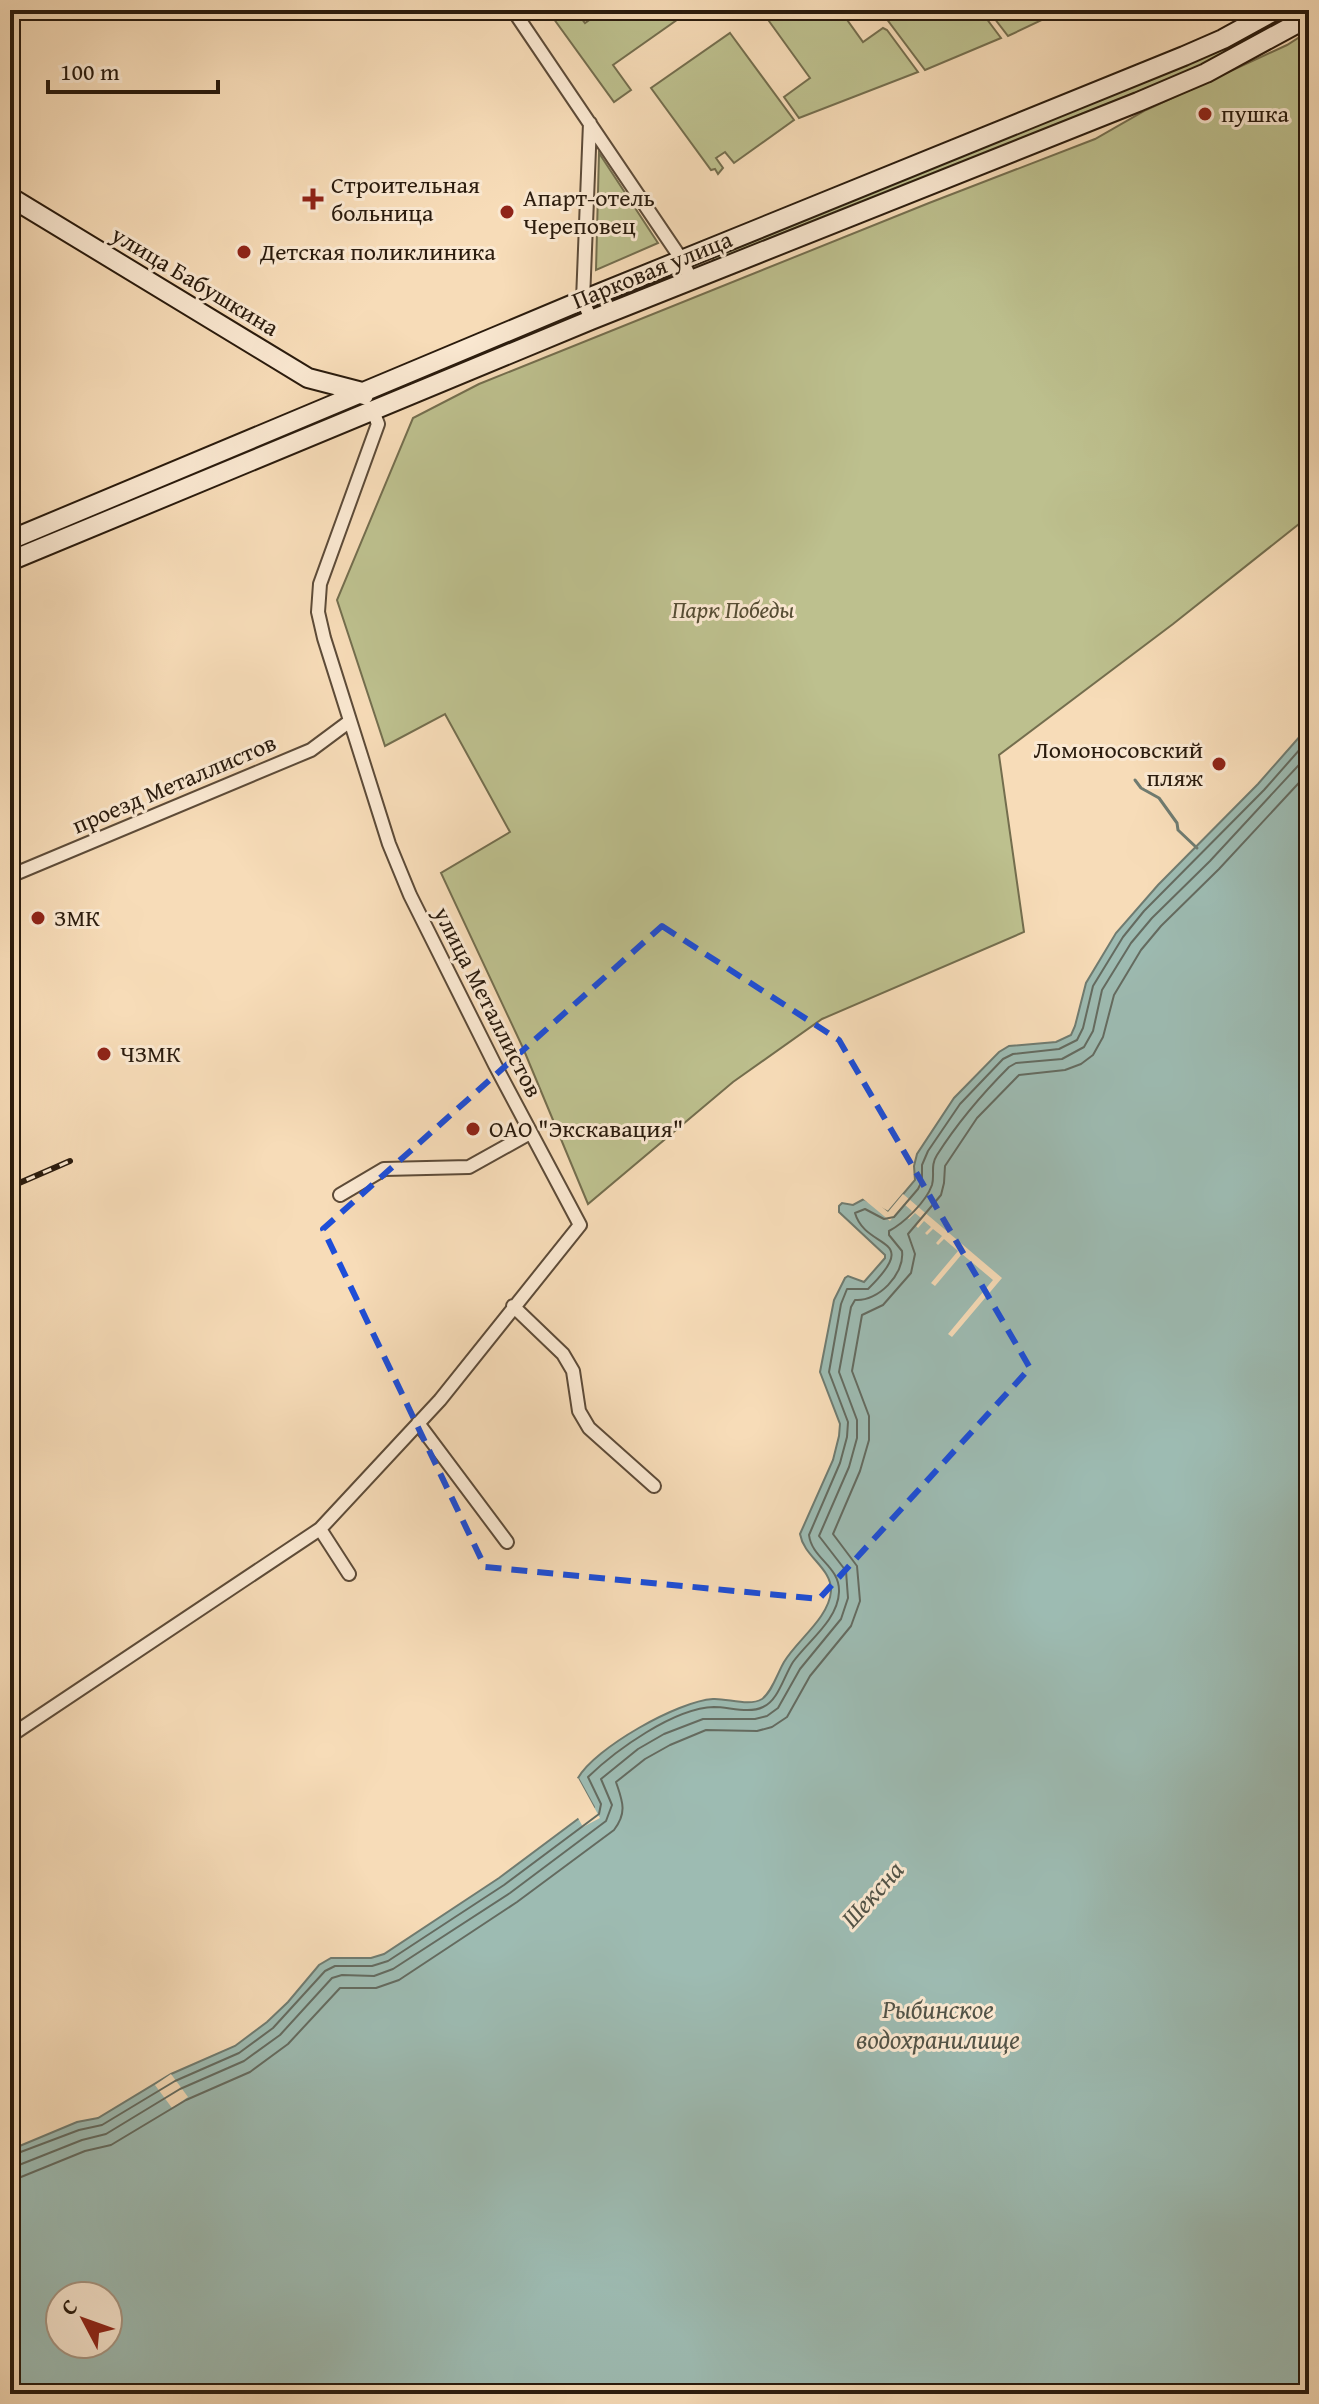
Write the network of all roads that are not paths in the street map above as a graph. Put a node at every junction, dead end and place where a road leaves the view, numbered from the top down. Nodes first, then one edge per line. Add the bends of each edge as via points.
1 (513, 10) edge
2 (1276, 10) edge
3 (1309, 17) edge
4 (590, 123) junction
5 (10, 197) edge
6 (682, 260) junction
7 (691, 279) junction
8 (583, 300) junction
9 (591, 320) junction
10 (362, 392) junction
11 (373, 411) junction
12 (10, 540) edge
13 (10, 561) edge
14 (350, 721) junction
15 (10, 876) edge
16 (530, 1133) junction
17 (340, 1195) dead end
18 (513, 1306) junction
19 (418, 1423) junction
20 (654, 1486) dead end
21 (320, 1529) junction
22 (507, 1542) dead end
23 (349, 1574) dead end
24 (10, 1736) edge

1 - 4 street
2 - 6 main road, Парковая улица via 1184,56
3 - 7 main road, Парковая улица via 1138,102
4 - 6 street
4 - 8 street
5 - 10 main road, улица Бабушкина via 308,378
6 - 7 street
6 - 8 main road, Парковая улица
7 - 9 main road, Парковая улица
8 - 9 street
8 - 10 main road, Парковая улица
9 - 11 main road, Парковая улица
10 - 11 main road
10 - 12 main road, Парковая улица
11 - 13 main road, Парковая улица
11 - 14 street, улица Металлистов via 378,424 320,584 318,612
14 - 15 street, проезд Металлистов via 311,750
14 - 16 street, улица Металлистов via 410,895
16 - 17 street via 469,1167 384,1169
16 - 18 street, улица Металлистов via 580,1225
18 - 19 street, улица Металлистов
18 - 20 street via 563,1354 589,1428
19 - 21 street, улица Металлистов
19 - 22 street
21 - 23 street
21 - 24 street, улица Металлистов

